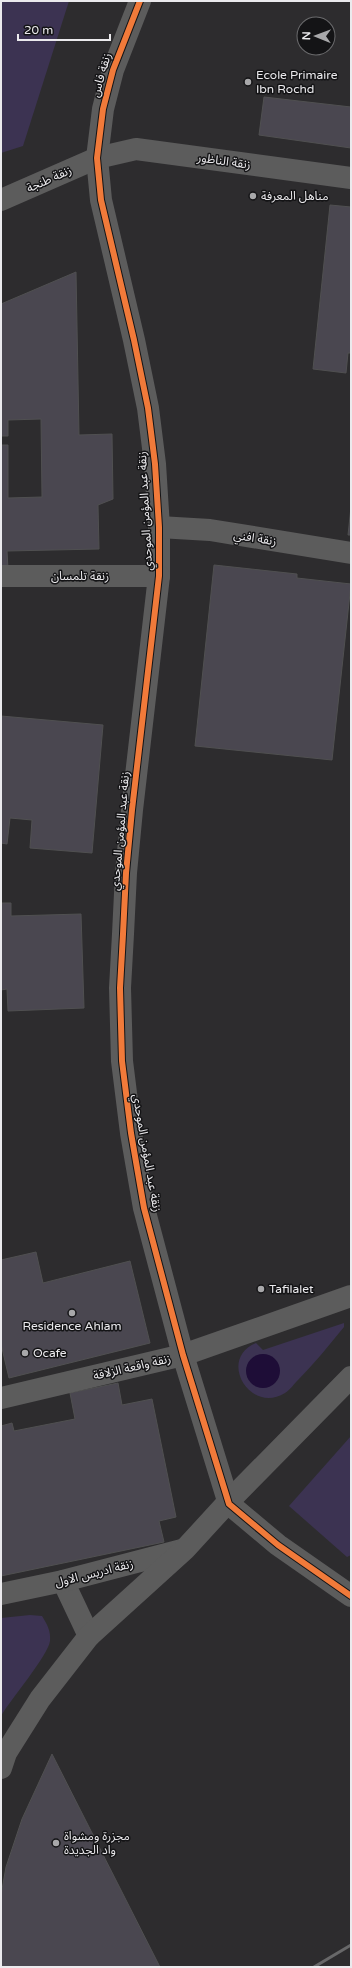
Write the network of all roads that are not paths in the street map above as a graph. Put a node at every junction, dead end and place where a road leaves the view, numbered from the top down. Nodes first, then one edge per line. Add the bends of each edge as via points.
1 (140, 1) edge
2 (97, 158) junction
3 (351, 178) edge
4 (1, 200) edge
5 (159, 527) junction
6 (351, 553) edge
7 (1, 576) edge
8 (160, 576) junction
9 (351, 1296) edge
10 (183, 1355) junction
11 (351, 1377) edge
12 (1, 1398) edge
13 (229, 1500) junction
14 (186, 1549) junction
15 (63, 1581) junction
16 (1, 1594) edge
17 (351, 1596) edge
18 (89, 1636) junction
19 (1, 1768) edge

1 - 2 street, زنقة فاس via 113,70 103,109
2 - 3 street, زنقة الناظور via 136,149
2 - 4 street, زنقة طنجة
2 - 5 street, زنقة عبد المؤمن الموحدي via 101,200 148,408
5 - 6 street, زنقة افني via 210,530
5 - 8 street, زنقة عبد المؤمن الموحدي
7 - 8 street, زنقة تلمسان
8 - 10 street, زنقة عبد المؤمن الموحدي via 126,865 120,981 122,1061 144,1208
9 - 10 street, زنقة واقعة الزلاقة
10 - 12 street, زنقة واقعة الزلاقة
10 - 13 street, زنقة عبد المؤمن الموحدي
11 - 13 street
13 - 14 street
13 - 17 street via 229,1504 278,1545
14 - 15 street, زنقة ادريس الاول
14 - 18 street
15 - 16 street, زنقة ادريس الاول
15 - 18 street
18 - 19 street via 40,1699 6,1753

